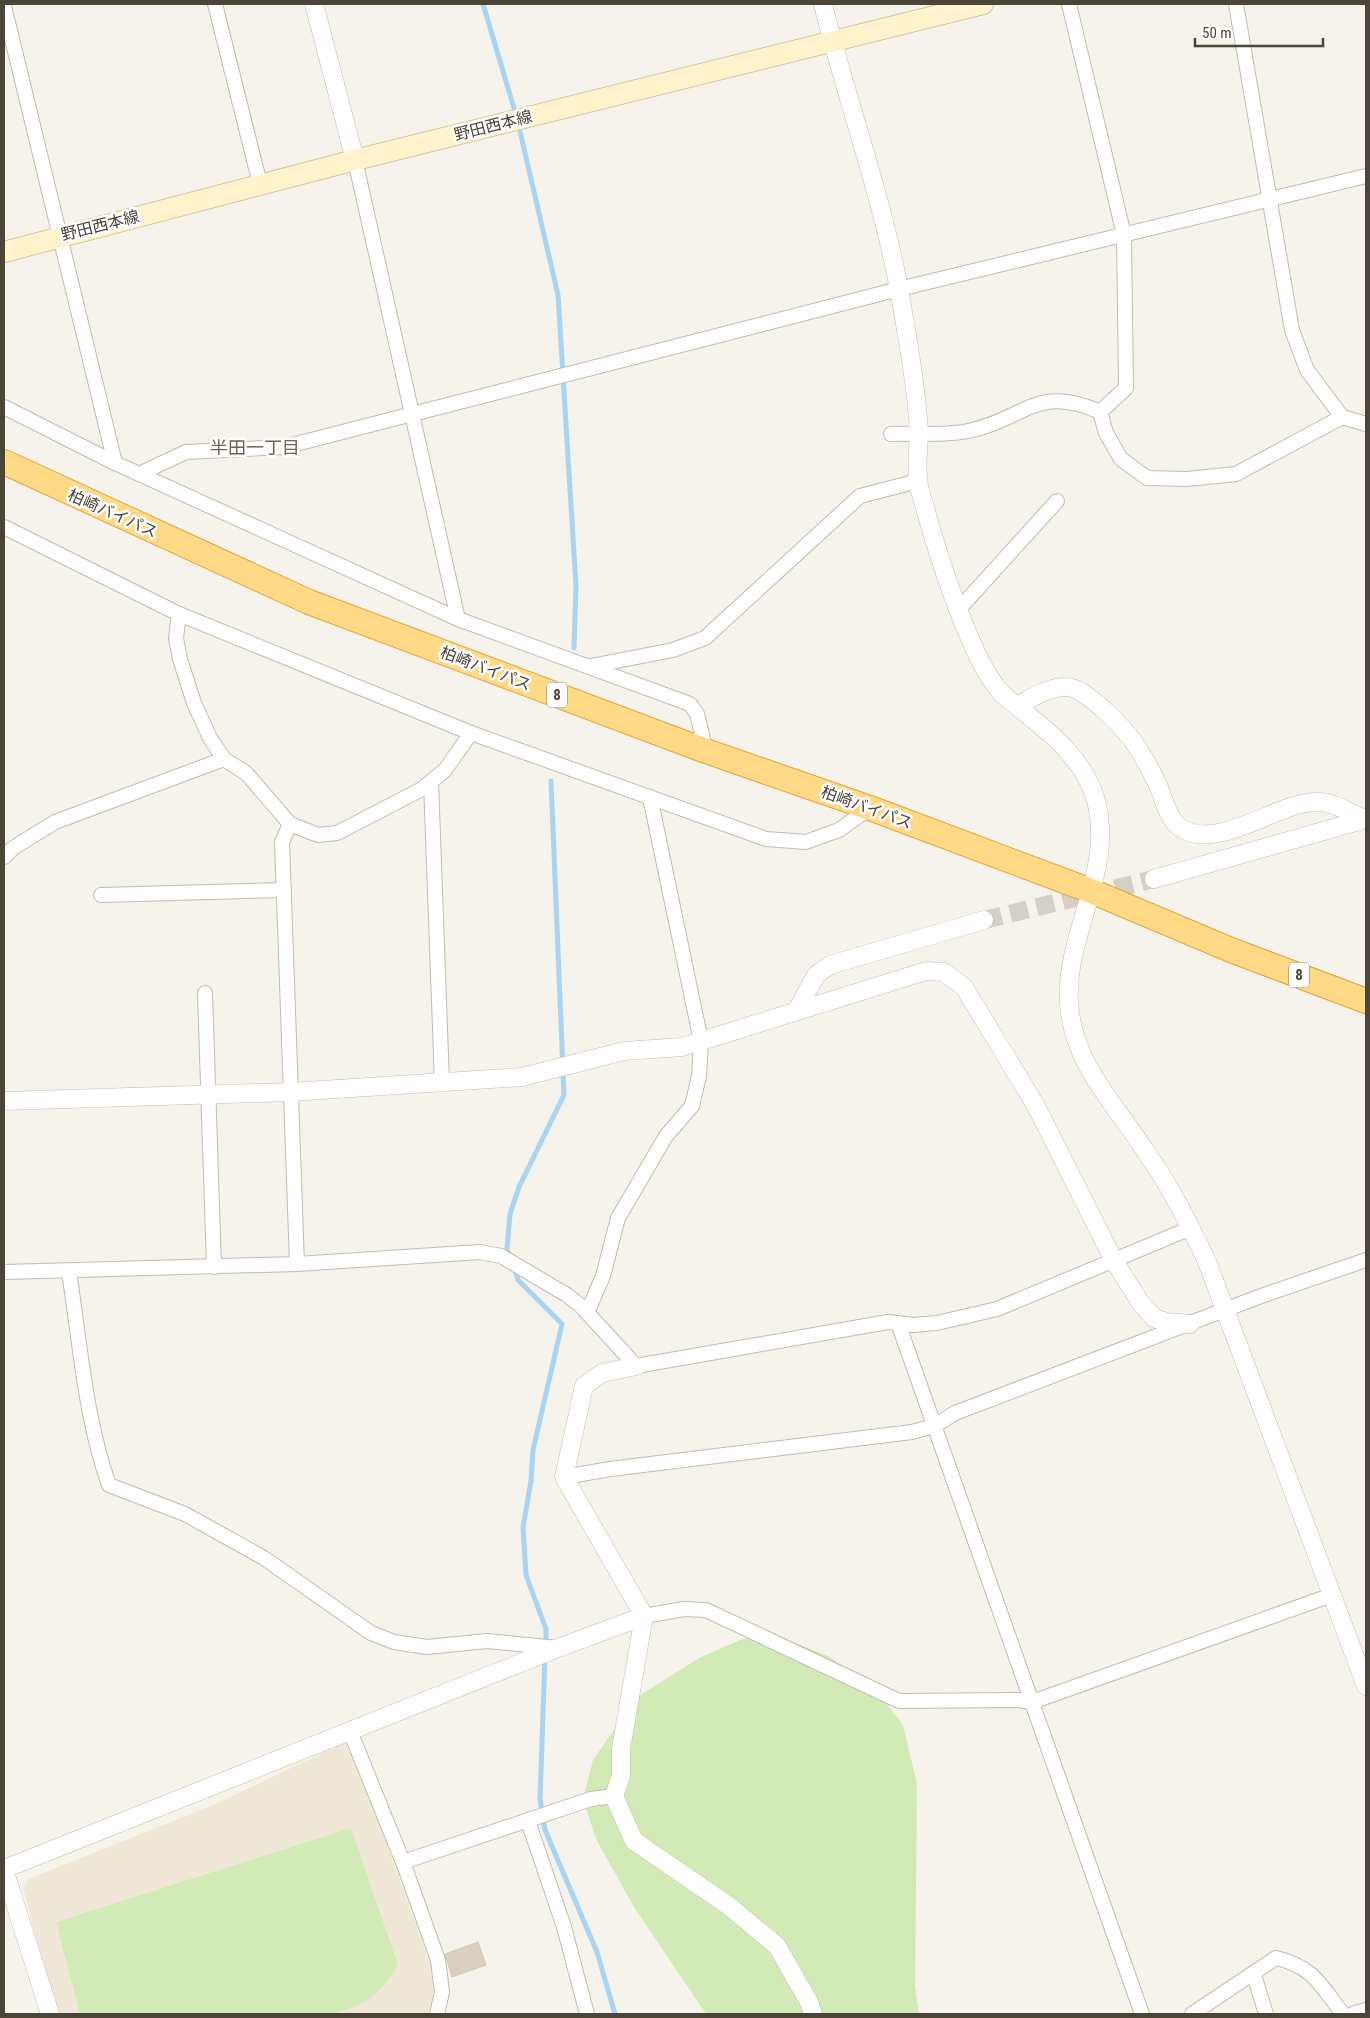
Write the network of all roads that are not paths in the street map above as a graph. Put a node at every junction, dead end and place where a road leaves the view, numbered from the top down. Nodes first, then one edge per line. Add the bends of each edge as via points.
1 (215, 4) edge
2 (314, 4) edge
3 (823, 4) edge
4 (983, 4) edge
5 (1069, 4) edge
6 (1236, 4) edge
7 (4, 6) edge
8 (832, 40) junction
9 (355, 160) junction
10 (1366, 176) edge
11 (260, 184) junction
12 (1271, 199) junction
13 (60, 235) junction
14 (1124, 235) junction
15 (4, 252) edge
16 (899, 289) junction
17 (4, 408) edge
18 (1100, 412) junction
19 (412, 414) junction
20 (1342, 417) junction
21 (1366, 424) edge
22 (919, 433) junction
23 (891, 434) dead end
24 (116, 463) junction
25 (5, 467) edge
26 (139, 474) junction
27 (918, 481) junction
28 (1057, 501) dead end
29 (4, 527) edge
30 (959, 609) junction
31 (179, 614) junction
32 (458, 619) junction
33 (590, 666) junction
34 (1017, 706) junction
35 (471, 733) junction
36 (706, 751) junction
37 (224, 758) junction
38 (431, 782) junction
39 (650, 797) junction
40 (870, 808) junction
41 (1366, 819) edge
42 (290, 824) junction
43 (4, 857) edge
44 (1154, 879) tunnel mouth
45 (284, 890) junction
46 (1091, 891) junction
47 (101, 895) dead end
48 (984, 920) tunnel mouth
49 (1231, 944) junction
50 (1366, 988) edge
51 (205, 994) dead end
52 (1366, 1001) edge
53 (797, 1010) junction
54 (702, 1041) junction
55 (442, 1083) junction
56 (291, 1092) junction
57 (207, 1094) junction
58 (4, 1100) edge
59 (1191, 1228) junction
60 (1113, 1259) junction
61 (1366, 1260) edge
62 (297, 1264) junction
63 (214, 1267) junction
64 (4, 1272) edge
65 (69, 1272) junction
66 (1225, 1310) junction
67 (587, 1313) junction
68 (898, 1323) junction
69 (1190, 1324) junction
70 (636, 1366) junction
71 (934, 1426) junction
72 (564, 1477) junction
73 (1332, 1595) junction
74 (644, 1616) junction
75 (558, 1648) junction
76 (1366, 1686) edge
77 (1032, 1702) junction
78 (350, 1730) junction
79 (614, 1796) junction
80 (528, 1821) junction
81 (403, 1862) junction
82 (4, 1869) edge
83 (1254, 1975) junction
84 (1366, 2010) edge
85 (50, 2014) edge
86 (437, 2014) edge
87 (587, 2014) edge
88 (812, 2014) edge
89 (1142, 2014) edge
90 (1192, 2014) edge
91 (1266, 2014) edge
92 (1343, 2014) edge
93 (1353, 2014) edge

1 - 11 street
2 - 9 street
3 - 8 street
4 - 8 main road, 野田西本線
5 - 14 street
6 - 12 street
7 - 13 street
8 - 9 main road, 野田西本線
8 - 16 street via 886,228
9 - 11 main road, 野田西本線
9 - 19 street
10 - 12 street
11 - 13 main road, 野田西本線
12 - 14 street
12 - 20 street via 1292,330 1307,370
13 - 15 main road, 野田西本線
13 - 24 street
14 - 16 street
14 - 18 street via 1126,388
16 - 19 street
16 - 22 street
17 - 24 street
18 - 20 street via 1106,432 1121,459 1147,478 1179,479 1236,474
18 - 22 street via 1080,402 1055,400 1030,406 989,426 966,431
19 - 26 street via 284,447 186,452
19 - 32 street
20 - 21 street
22 - 23 street
22 - 27 street
24 - 26 street
25 - 36 highway, 柏崎バイパス / 8 via 309,602
26 - 32 street
27 - 30 street via 935,543
27 - 33 street via 860,496 705,638 673,650
28 - 30 street
29 - 31 street
30 - 34 street via 985,668 999,690
31 - 35 street
31 - 37 street via 176,638 180,659 194,703 210,738
32 - 33 street
33 - 36 street via 690,704 697,714
34 - 41 street via 1050,689 1068,686 1087,696 1136,745 1158,784 1166,809 1181,828 1203,834 1228,831 1290,808 1319,802 1335,804
34 - 46 street via 1070,752 1093,792 1100,815 1102,842
35 - 38 street via 445,770
35 - 39 street
36 - 40 highway, 柏崎バイパス / 8
37 - 42 street via 246,773
37 - 43 street via 56,822
38 - 42 street via 337,833 318,834
38 - 55 street
39 - 40 street via 766,838 806,842 839,830
39 - 54 street
40 - 46 highway, 柏崎バイパス / 8
41 - 44 street
42 - 45 street via 282,842
45 - 47 street
45 - 56 street
46 - 49 highway, 柏崎バイパス / 8
46 - 59 street via 1071,971 1068,1001 1071,1026 1096,1084 1145,1149 1179,1202
48 - 53 street via 830,965 816,976
49 - 50 highway, 柏崎バイパス / 8
49 - 52 highway, 柏崎バイパス / 8
51 - 57 street
53 - 54 street
53 - 60 street via 926,971 944,972 964,987 1036,1106
54 - 55 street via 682,1047 624,1051 522,1077
54 - 67 street via 700,1076 692,1106 666,1136 618,1218 604,1276
55 - 56 street
56 - 57 street
56 - 62 street
57 - 58 street
57 - 63 street
59 - 60 street
59 - 66 street
60 - 68 street via 997,1308 937,1323
60 - 69 street via 1154,1318
61 - 66 street
62 - 63 street
62 - 67 street via 480,1252 501,1256 567,1295
63 - 65 street
64 - 65 street
65 - 75 street via 88,1398 100,1461 109,1485 193,1519 264,1558 371,1633 394,1642 427,1647 487,1641
66 - 69 street
66 - 73 street
67 - 70 street
68 - 70 street
68 - 71 street
69 - 71 street via 955,1413
70 - 72 street via 602,1374 584,1386
71 - 72 street via 912,1432
71 - 77 street
72 - 74 street
73 - 76 street
73 - 77 street
74 - 75 street
74 - 77 street via 684,1609 706,1610 899,1701
74 - 79 street via 621,1749 620,1776
75 - 78 street
77 - 89 street
78 - 81 street
78 - 82 street
79 - 80 street via 591,1799
79 - 88 street via 634,1841 729,1906 776,1946 809,2002
80 - 81 street
80 - 87 street via 564,1927
81 - 86 street via 438,1960 442,1992
82 - 85 street
83 - 90 street
83 - 91 street
83 - 92 street via 1276,1958 1292,1962 1310,1972
84 - 93 street

